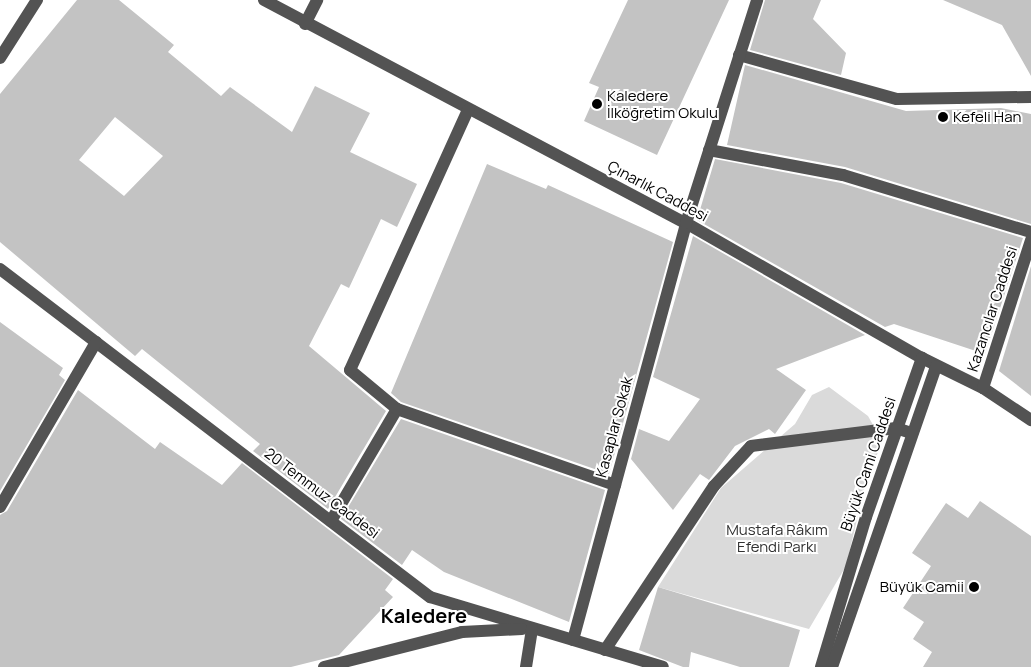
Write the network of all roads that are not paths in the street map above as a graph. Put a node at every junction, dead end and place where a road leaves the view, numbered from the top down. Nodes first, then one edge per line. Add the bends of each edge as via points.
1 (37, 0) edge
2 (264, 0) edge
3 (317, 0) edge
4 (757, 0) edge
5 (305, 24) junction
6 (739, 55) junction
7 (0, 58) edge
8 (1031, 97) edge
9 (468, 110) junction
10 (709, 150) junction
11 (686, 223) junction
12 (1031, 232) edge
13 (1031, 240) edge
14 (0, 269) edge
15 (96, 342) junction
16 (922, 358) junction
17 (936, 366) junction
18 (983, 388) junction
19 (397, 409) junction
20 (1031, 420) edge
21 (896, 428) junction
22 (911, 433) junction
23 (615, 485) junction
24 (0, 507) edge
25 (332, 520) junction
26 (532, 628) junction
27 (574, 640) junction
28 (605, 650) junction
29 (324, 667) edge
30 (526, 667) edge
31 (663, 667) edge
32 (821, 667) edge
33 (832, 667) edge

1 - 7 street
2 - 5 street, Çınarlık Caddesi
3 - 5 street
4 - 6 street, Kasaplar Sokak
5 - 9 street, Çınarlık Caddesi
6 - 8 street via 897,98
6 - 10 street, Kasaplar Sokak
9 - 11 street, Çınarlık Caddesi
9 - 19 street via 350,370
10 - 11 street, Kasaplar Sokak
10 - 12 street via 844,175
11 - 16 street, Çınarlık Caddesi
11 - 23 street, Kasaplar Sokak
13 - 18 street, Kazancılar Caddesi
14 - 15 street, 20 Temmuz Caddesi
15 - 24 street
15 - 25 street, 20 Temmuz Caddesi
16 - 17 street, Çınarlık Caddesi
16 - 21 street, Büyük Cami Caddesi
17 - 18 street, Çınarlık Caddesi
17 - 22 street, Büyük Cami Caddesi
18 - 20 street, Çınarlık Caddesi
19 - 23 street
19 - 25 street
21 - 22 street
21 - 28 street via 751,446 714,486
21 - 32 street, Büyük Cami Caddesi
22 - 33 street, Büyük Cami Caddesi
23 - 27 street, Kasaplar Sokak
25 - 26 street, 20 Temmuz Caddesi via 430,597
26 - 27 street, 20 Temmuz Caddesi
26 - 29 street via 462,632
26 - 30 street
27 - 28 street, 20 Temmuz Caddesi
28 - 31 street, 20 Temmuz Caddesi

